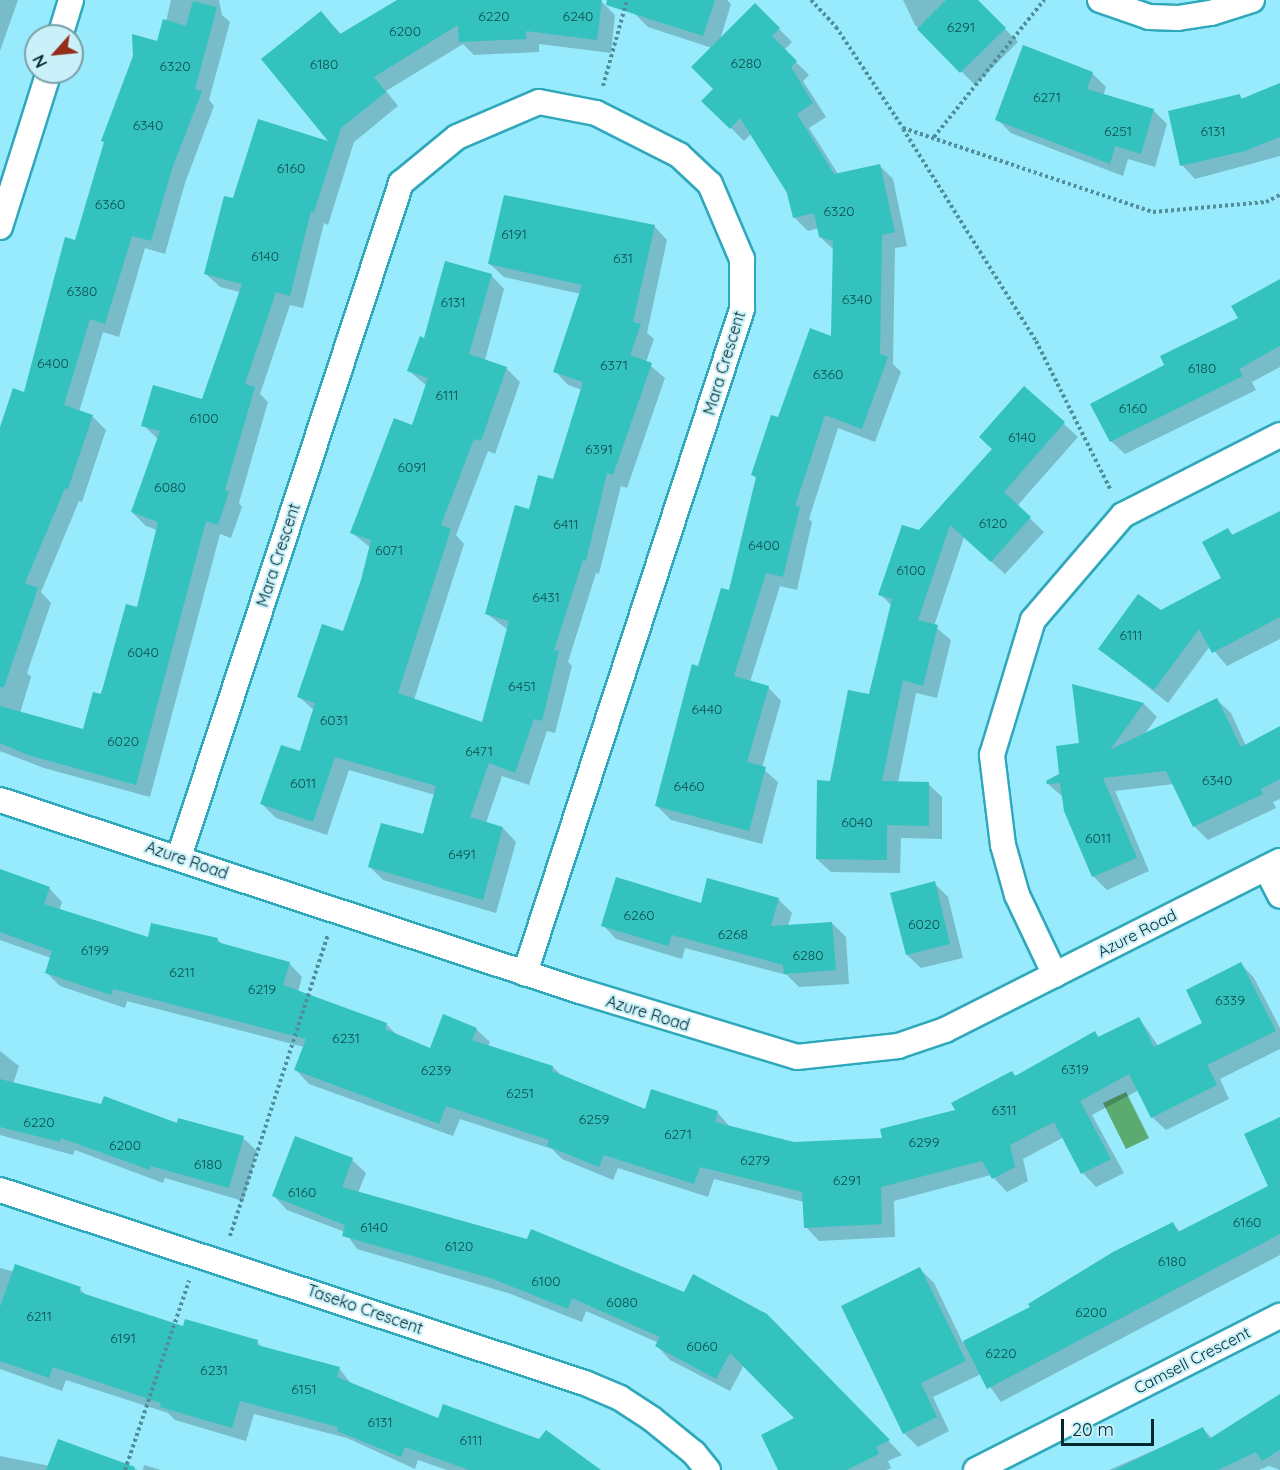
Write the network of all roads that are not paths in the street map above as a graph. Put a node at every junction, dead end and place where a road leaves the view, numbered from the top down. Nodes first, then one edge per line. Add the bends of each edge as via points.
1 (71, 0) edge
2 (1100, 0) edge
3 (1252, 0) edge
4 (64, 24) edge
5 (45, 84) edge
6 (0, 227) edge
7 (1280, 435) edge
8 (0, 800) edge
9 (179, 857) junction
10 (1273, 865) edge
11 (1280, 896) edge
12 (525, 973) junction
13 (1055, 975) junction
14 (0, 1190) edge
15 (1280, 1316) edge
16 (708, 1470) edge
17 (976, 1470) edge

1 - 4 street
2 - 3 street via 1149,17 1178,18 1211,14
5 - 6 street
7 - 13 street via 1123,515 1033,620 992,755 1003,845 1014,885
8 - 9 street, Azure Road
9 - 12 street, Azure Road
9 - 12 street, Mara Crescent via 400,183 457,137 539,102 596,112 679,155 710,184 742,259 742,309
10 - 11 street
10 - 13 street, Azure Road
12 - 13 street, Azure Road via 797,1057 898,1046 945,1030
14 - 16 street, Taseko Crescent via 585,1383 620,1398 652,1419 694,1452
15 - 17 street, Camsell Crescent

